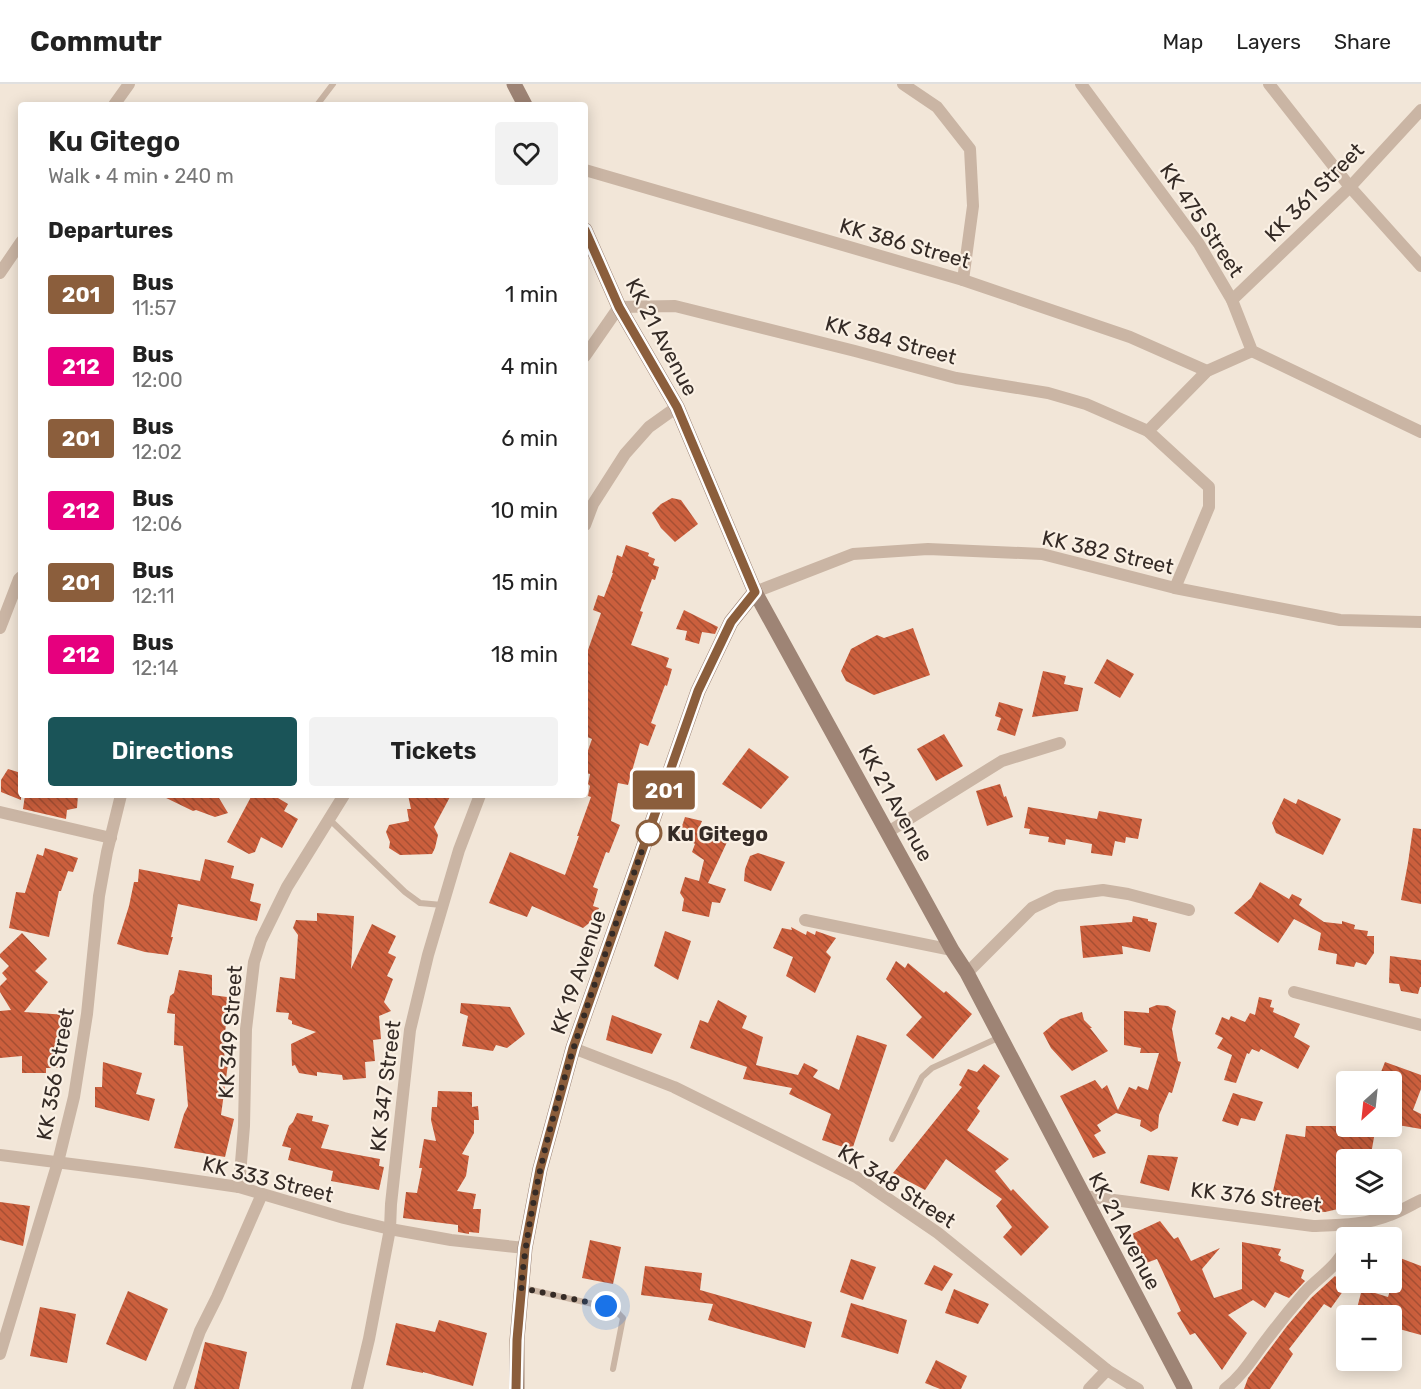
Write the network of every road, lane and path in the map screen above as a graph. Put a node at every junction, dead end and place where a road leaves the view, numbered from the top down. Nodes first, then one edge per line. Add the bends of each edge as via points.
1 (129, 84) edge
2 (333, 84) edge
3 (514, 84) edge
4 (903, 84) edge
5 (1081, 84) edge
6 (1269, 84) edge
7 (116, 102) edge
8 (318, 102) edge
9 (523, 102) edge
10 (1421, 110) edge
11 (588, 171) edge
12 (1350, 187) junction
13 (588, 237) edge
14 (18, 246) edge
15 (1421, 266) edge
16 (0, 273) edge
17 (963, 280) junction
18 (1232, 300) junction
19 (619, 307) junction
20 (1252, 351) junction
21 (588, 352) edge
22 (1207, 371) junction
23 (677, 407) junction
24 (1148, 431) junction
25 (1421, 432) edge
26 (588, 517) edge
27 (18, 583) edge
28 (1175, 588) junction
29 (755, 592) junction
30 (1421, 622) edge
31 (0, 628) edge
32 (1060, 743) dead end
33 (120, 798) edge
34 (342, 798) edge
35 (479, 798) edge
36 (0, 812) edge
37 (329, 819) junction
38 (888, 832) junction
39 (111, 838) junction
40 (443, 905) junction
41 (1189, 910) dead end
42 (805, 920) dead end
43 (952, 950) junction
44 (967, 973) junction
45 (1294, 992) dead end
46 (1421, 1025) edge
47 (1000, 1037) junction
48 (573, 1048) junction
49 (892, 1139) dead end
50 (0, 1155) edge
51 (58, 1162) junction
52 (239, 1187) junction
53 (262, 1194) junction
54 (1083, 1196) junction
55 (1421, 1200) edge
56 (1358, 1227) edge
57 (390, 1229) junction
58 (1336, 1229) edge
59 (525, 1248) junction
60 (1336, 1263) edge
61 (521, 1288) junction
62 (0, 1354) edge
63 (613, 1369) dead end
64 (1107, 1370) junction
65 (178, 1389) edge
66 (357, 1389) edge
67 (516, 1389) edge
68 (1089, 1389) edge
69 (1138, 1389) edge
70 (1185, 1389) edge
71 (1225, 1389) edge

1 - 7 street
2 - 8 lane
3 - 9 main road
4 - 17 street via 937,107 969,149 973,206
5 - 18 street, KK 475 Street via 1199,244
6 - 12 street
10 - 12 street, KK 361 Street
11 - 17 street, KK 386 Street
12 - 15 street
12 - 18 street, KK 361 Street
13 - 19 main road, KK 21 Avenue
14 - 16 street
17 - 22 street, KK 386 Street via 1130,337
18 - 20 street, KK 475 Street
19 - 21 street
19 - 23 main road, KK 21 Avenue
19 - 24 street, KK 384 Street via 675,306 956,378 1048,393 1086,404
20 - 22 street
20 - 25 street
22 - 24 street
23 - 26 street via 649,427 625,454
23 - 29 main road, KK 21 Avenue
24 - 28 street via 1209,487 1209,507
27 - 31 street
28 - 29 street, KK 382 Street via 1042,554 928,549 853,554
28 - 30 street, KK 382 Street via 1340,620
29 - 38 main road, KK 21 Avenue
29 - 48 main road, KK 19 Avenue via 731,622 698,691
32 - 38 street via 1002,761
33 - 39 street, KK 356 Street
34 - 37 street, KK 349 Street
35 - 40 street, KK 347 Street
36 - 39 street
37 - 40 lane via 405,892 420,903
37 - 52 street, KK 349 Street via 287,887 254,962 246,1029
38 - 43 main road, KK 21 Avenue
39 - 51 street, KK 356 Street via 99,896 74,1097
40 - 57 street, KK 347 Street via 410,1030
41 - 44 street via 1103,890 1057,896 1032,908
42 - 43 street
43 - 44 main road, KK 21 Avenue
44 - 47 main road, KK 21 Avenue
45 - 46 street
47 - 49 lane via 932,1068 922,1077
47 - 54 main road, KK 21 Avenue
48 - 59 main road, KK 19 Avenue via 540,1169
48 - 64 street, KK 348 Street via 674,1087 856,1178 938,1233
50 - 51 street, KK 333 Street
51 - 52 street, KK 333 Street
51 - 62 street, KK 356 Street
52 - 53 street, KK 333 Street
53 - 57 street, KK 333 Street
53 - 65 street
54 - 58 street, KK 376 Street
54 - 70 main road, KK 21 Avenue
55 - 56 street, KK 376 Street
57 - 59 street, KK 333 Street
57 - 66 street, KK 347 Street
59 - 61 main road, KK 19 Avenue
60 - 71 street via 1305,1293 1250,1364
61 - 63 lane via 606,1306 624,1318
61 - 67 main road, KK 19 Avenue
64 - 68 street
64 - 69 street, KK 348 Street

